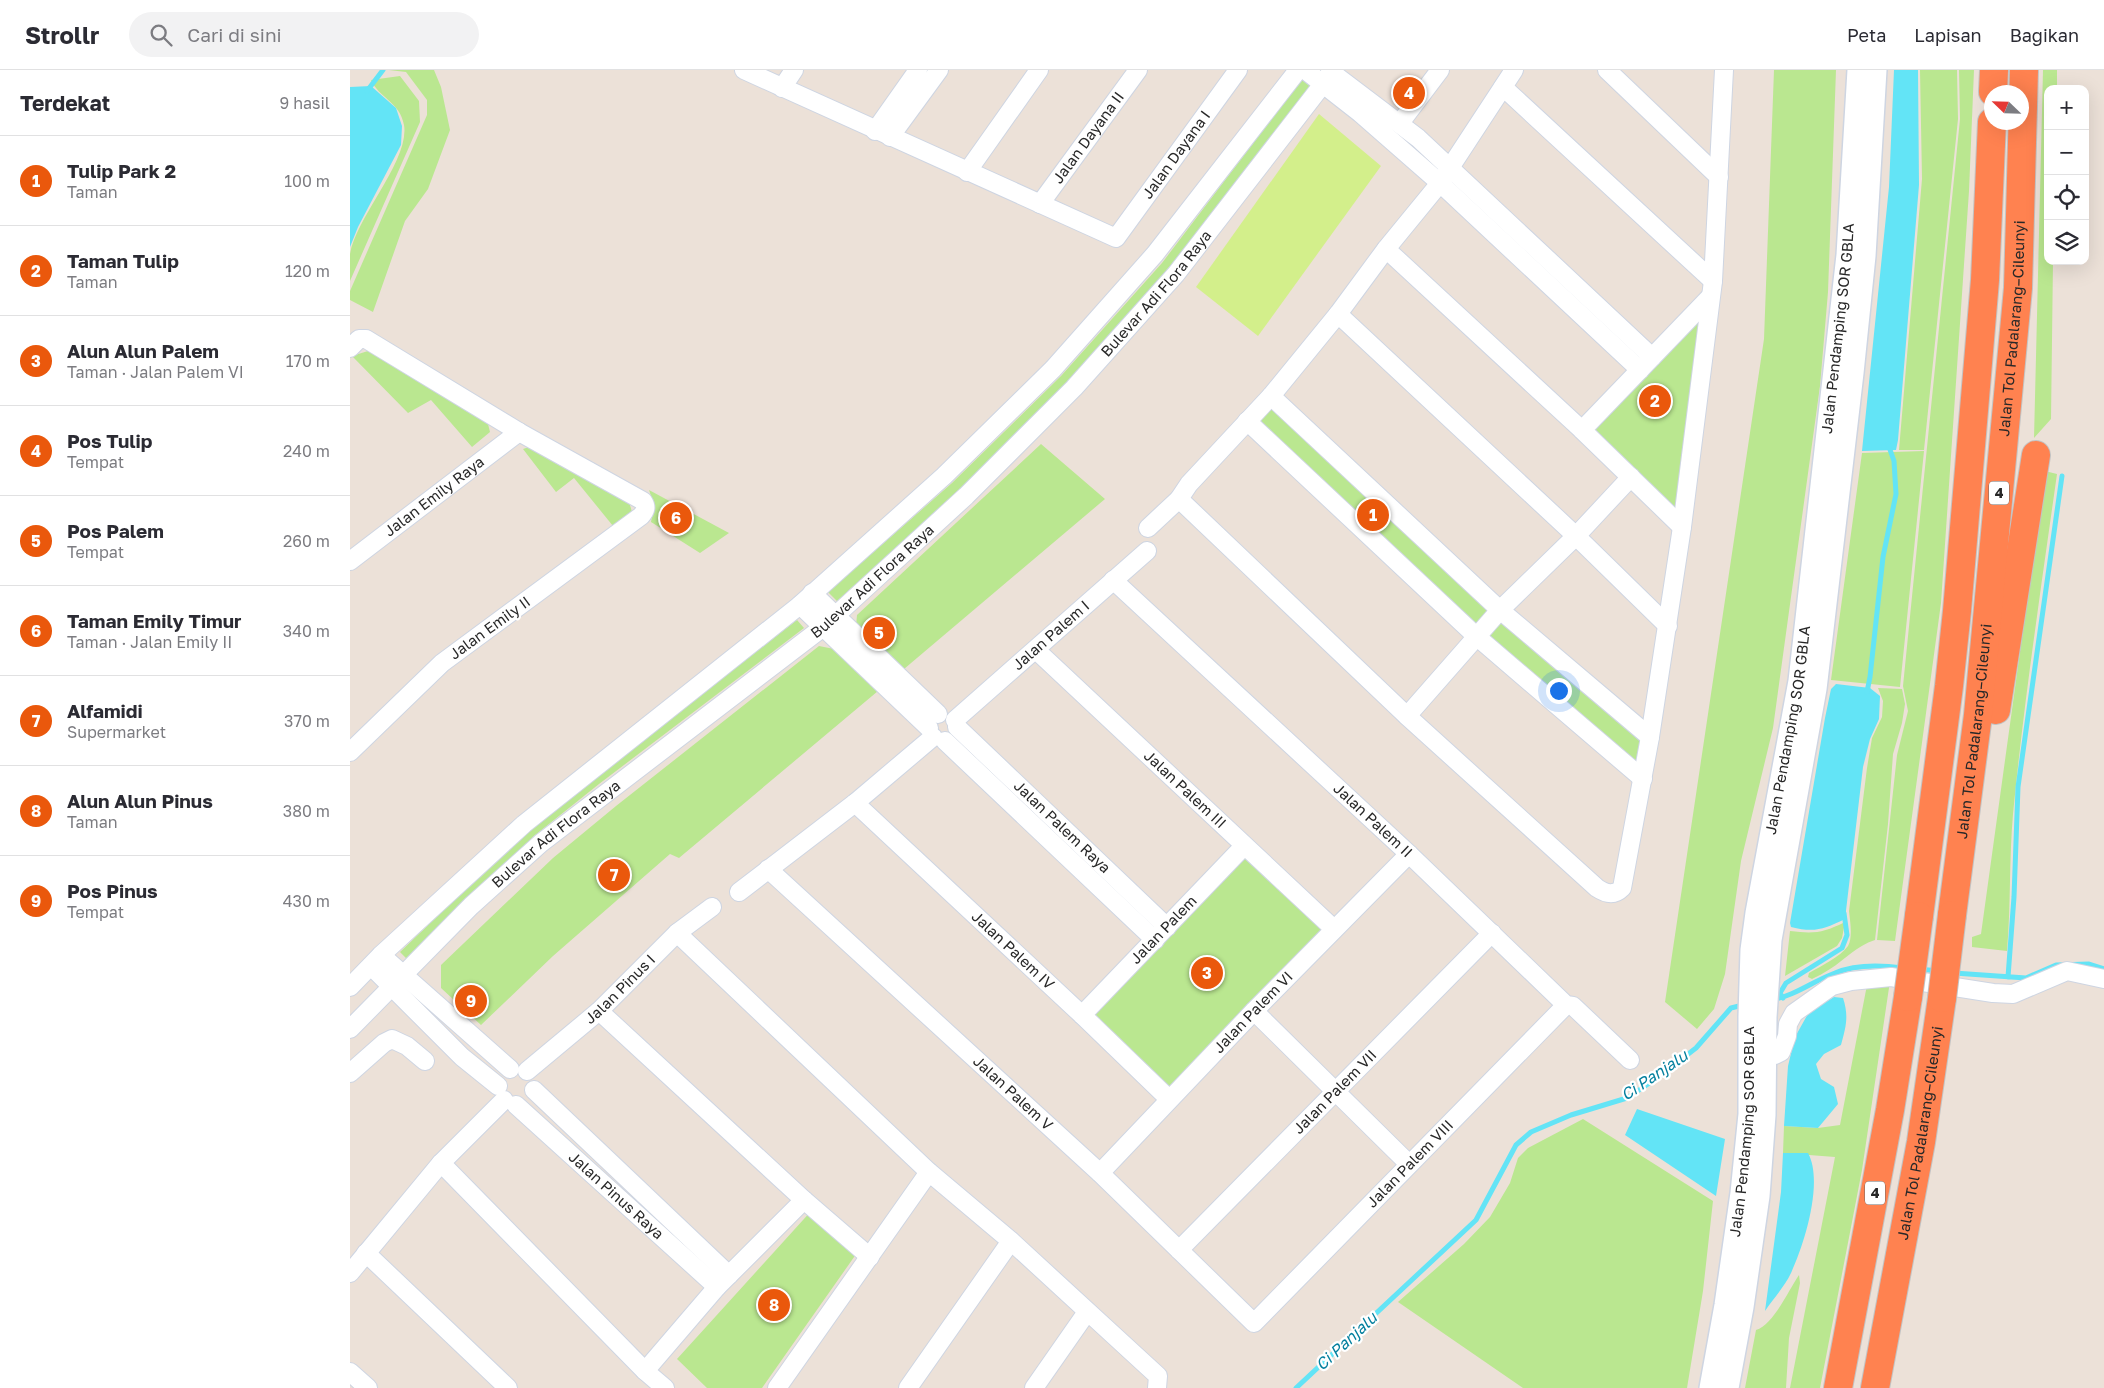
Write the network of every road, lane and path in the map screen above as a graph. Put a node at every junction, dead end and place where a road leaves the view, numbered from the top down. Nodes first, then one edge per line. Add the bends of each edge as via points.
1 (744, 70) edge
2 (794, 70) edge
3 (918, 70) edge
4 (939, 70) edge
5 (1039, 70) edge
6 (1138, 70) edge
7 (1238, 70) edge
8 (1298, 70) edge
9 (1305, 70) edge
10 (1440, 70) edge
11 (1514, 70) edge
12 (1607, 70) edge
13 (1724, 70) edge
14 (1858, 70) edge
15 (1876, 70) edge
16 (1994, 70) edge
17 (2024, 70) edge
18 (1329, 75) edge
19 (1993, 85) edge
20 (1503, 87) junction
21 (782, 88) junction
22 (1400, 123) junction
23 (1992, 130) edge
24 (882, 134) junction
25 (1450, 167) junction
26 (968, 172) junction
27 (1718, 177) junction
28 (1440, 183) junction
29 (1040, 204) junction
30 (1386, 249) junction
31 (1711, 289) junction
32 (1338, 314) junction
33 (355, 343) edge
34 (1646, 364) junction
35 (1844, 374) junction
36 (1271, 396) junction
37 (1247, 421) junction
38 (1582, 430) junction
39 (519, 432) junction
40 (2036, 455) dead end
41 (1630, 477) junction
42 (1179, 499) junction
43 (1682, 527) junction
44 (1148, 528) dead end
45 (1576, 536) junction
46 (1146, 551) dead end
47 (350, 561) edge
48 (1113, 580) junction
49 (806, 599) junction
50 (1500, 610) junction
51 (836, 615) junction
52 (1668, 626) junction
53 (822, 628) junction
54 (1476, 636) junction
55 (1036, 650) junction
56 (1407, 716) junction
57 (956, 724) junction
58 (936, 730) junction
59 (1650, 736) junction
60 (350, 752) edge
61 (1643, 779) junction
62 (1968, 801) junction
63 (855, 803) junction
64 (1244, 846) junction
65 (1409, 854) junction
66 (768, 870) junction
67 (739, 892) dead end
68 (712, 907) dead end
69 (1167, 927) junction
70 (1334, 929) junction
71 (677, 933) junction
72 (1492, 933) junction
73 (1155, 940) junction
74 (376, 960) junction
75 (2103, 977) edge
76 (398, 980) junction
77 (350, 987) edge
78 (1566, 1005) junction
79 (599, 1011) junction
80 (1254, 1011) junction
81 (1082, 1015) junction
82 (1757, 1016) junction
83 (350, 1029) edge
84 (1766, 1055) junction
85 (1630, 1060) dead end
86 (425, 1061) dead end
87 (510, 1069) junction
88 (527, 1071) junction
89 (350, 1073) edge
90 (534, 1090) junction
91 (1336, 1092) junction
92 (506, 1097) junction
93 (1169, 1099) junction
94 (441, 1163) junction
95 (1409, 1164) junction
96 (929, 1172) junction
97 (1100, 1173) junction
98 (804, 1200) junction
99 (1011, 1241) junction
100 (1179, 1250) junction
101 (366, 1253) junction
102 (870, 1257) junction
103 (350, 1272) edge
104 (723, 1281) junction
105 (1087, 1312) junction
106 (1254, 1323) joint
107 (645, 1371) junction
108 (350, 1372) edge
109 (368, 1388) edge
110 (508, 1388) edge
111 (665, 1388) edge
112 (777, 1388) edge
113 (908, 1388) edge
114 (1034, 1388) edge
115 (1157, 1388) edge
116 (1710, 1388) edge
117 (1728, 1388) edge
118 (1838, 1388) edge
119 (1875, 1388) edge

1 - 21 street
2 - 21 street
3 - 24 street
4 - 24 street
5 - 26 street
6 - 29 street, Jalan Dayana II
7 - 29 street, Jalan Dayana I via 1116,238
8 - 49 street, Bulevar Adi Flora Raya via 1155,254 1053,369 944,476
9 - 18 street
10 - 22 street
11 - 20 street
12 - 27 street
13 - 27 street
14 - 35 street, Jalan Pendamping SOR GBLA
15 - 35 street, Jalan Pendamping SOR GBLA via 1865,256
16 - 19 highway
17 - 62 highway, Jalan Tol Padalarang–Cileunyi / 4 via 2018,288
18 - 22 street
18 - 28 street
18 - 51 street, Bulevar Adi Flora Raya via 1176,274 1074,388 966,496
20 - 25 street
20 - 31 street
21 - 24 street
22 - 25 street
23 - 118 highway, Jalan Tol Padalarang–Cileunyi / 4, bridge via 1985,280 1949,686 1908,997
24 - 26 street
25 - 28 street
25 - 34 street
26 - 29 street
27 - 31 street
28 - 30 street
28 - 34 street
30 - 32 street
30 - 38 street
31 - 34 street
31 - 43 street
32 - 36 street
32 - 45 street
33 - 39 street via 366,339
34 - 38 street
35 - 82 street, Jalan Pendamping SOR GBLA via 1799,681 1756,913 1761,949
36 - 37 street
36 - 50 street
37 - 42 street
37 - 54 street
38 - 41 street
39 - 47 street, Jalan Emily Raya
39 - 60 street, Jalan Emily II via 643,501 645,511 442,663
40 - 62 highway via 1990,744 1983,773
41 - 43 street
41 - 45 street
42 - 44 street
42 - 56 street
43 - 52 street
45 - 50 street
45 - 52 street
46 - 48 street, Jalan Palem I
48 - 55 street, Jalan Palem I
48 - 65 street, Jalan Palem II
49 - 51 street, Jalan Palem Raya
49 - 53 street, Jalan Palem Raya
49 - 74 street, Bulevar Adi Flora Raya via 524,824
50 - 54 street
50 - 59 street
51 - 53 street, Bulevar Adi Flora Raya
51 - 58 street, Jalan Palem Raya
52 - 59 street
53 - 58 street, Jalan Palem Raya
53 - 76 street, Bulevar Adi Flora Raya via 541,843 471,906
54 - 56 street
54 - 61 street
55 - 57 street, Jalan Palem I
55 - 64 street, Jalan Palem III
56 - 61 street via 1604,892 1612,894 1622,888
57 - 58 street, Jalan Palem I via 951,738
57 - 69 street, Jalan Palem Raya
58 - 63 street
58 - 73 street, Jalan Palem Raya
59 - 61 street
62 - 119 highway, Jalan Tol Padalarang–Cileunyi / 4, bridge via 1921,1142
63 - 66 street
63 - 81 street, Jalan Palem IV
64 - 69 street, Jalan Palem
64 - 70 street, Jalan Palem III
65 - 70 street, Jalan Palem VI
65 - 72 street, Jalan Palem II
66 - 67 street
66 - 97 street, Jalan Palem V
68 - 71 street, Jalan Pinus I
69 - 73 street, Jalan Palem
70 - 80 street, Jalan Palem VI
71 - 79 street, Jalan Pinus I
71 - 96 street
72 - 78 street, Jalan Palem II
72 - 91 street, Jalan Palem VII
73 - 81 street, Jalan Palem
74 - 76 street, Jalan Pinus Raya
74 - 77 street, Bulevar Adi Flora Raya
75 - 84 street via 2066,971 2013,994 1891,978 1851,981 1832,986 1794,1013 1781,1052
76 - 83 street, Bulevar Adi Flora Raya
76 - 87 street, Jalan Pinus Raya
76 - 92 street, Jalan Pinus Raya via 462,1057
78 - 85 street, Jalan Palem II via 1573,1006
78 - 95 street, Jalan Palem VIII
79 - 88 street, Jalan Pinus I
79 - 98 street
80 - 91 street
80 - 93 street, Jalan Palem VI
81 - 93 street, Jalan Palem IV
82 - 84 street, Jalan Pendamping SOR GBLA
82 - 116 street, Jalan Pendamping SOR GBLA via 1741,1193 1726,1305
84 - 117 street, Jalan Pendamping SOR GBLA via 1759,1196
86 - 89 street via 392,1039 384,1042
87 - 88 street
87 - 92 street via 503,1073
88 - 90 street via 534,1080
90 - 92 street via 528,1101
90 - 104 street, Jalan Pinus Raya
91 - 95 street
91 - 100 street, Jalan Palem VII
92 - 94 street
92 - 104 street, Jalan Pinus Raya
93 - 97 street, Jalan Palem VI
94 - 101 street
94 - 107 street
95 - 106 street, Jalan Palem VIII
96 - 99 street
96 - 102 street
97 - 100 street, Jalan Palem V
98 - 102 street
98 - 104 street
99 - 105 street
99 - 113 street
100 - 106 street, Jalan Palem V
101 - 103 street
101 - 110 street
102 - 112 street
104 - 107 street
105 - 114 street
105 - 115 street via 1158,1376
107 - 111 street
108 - 109 street

